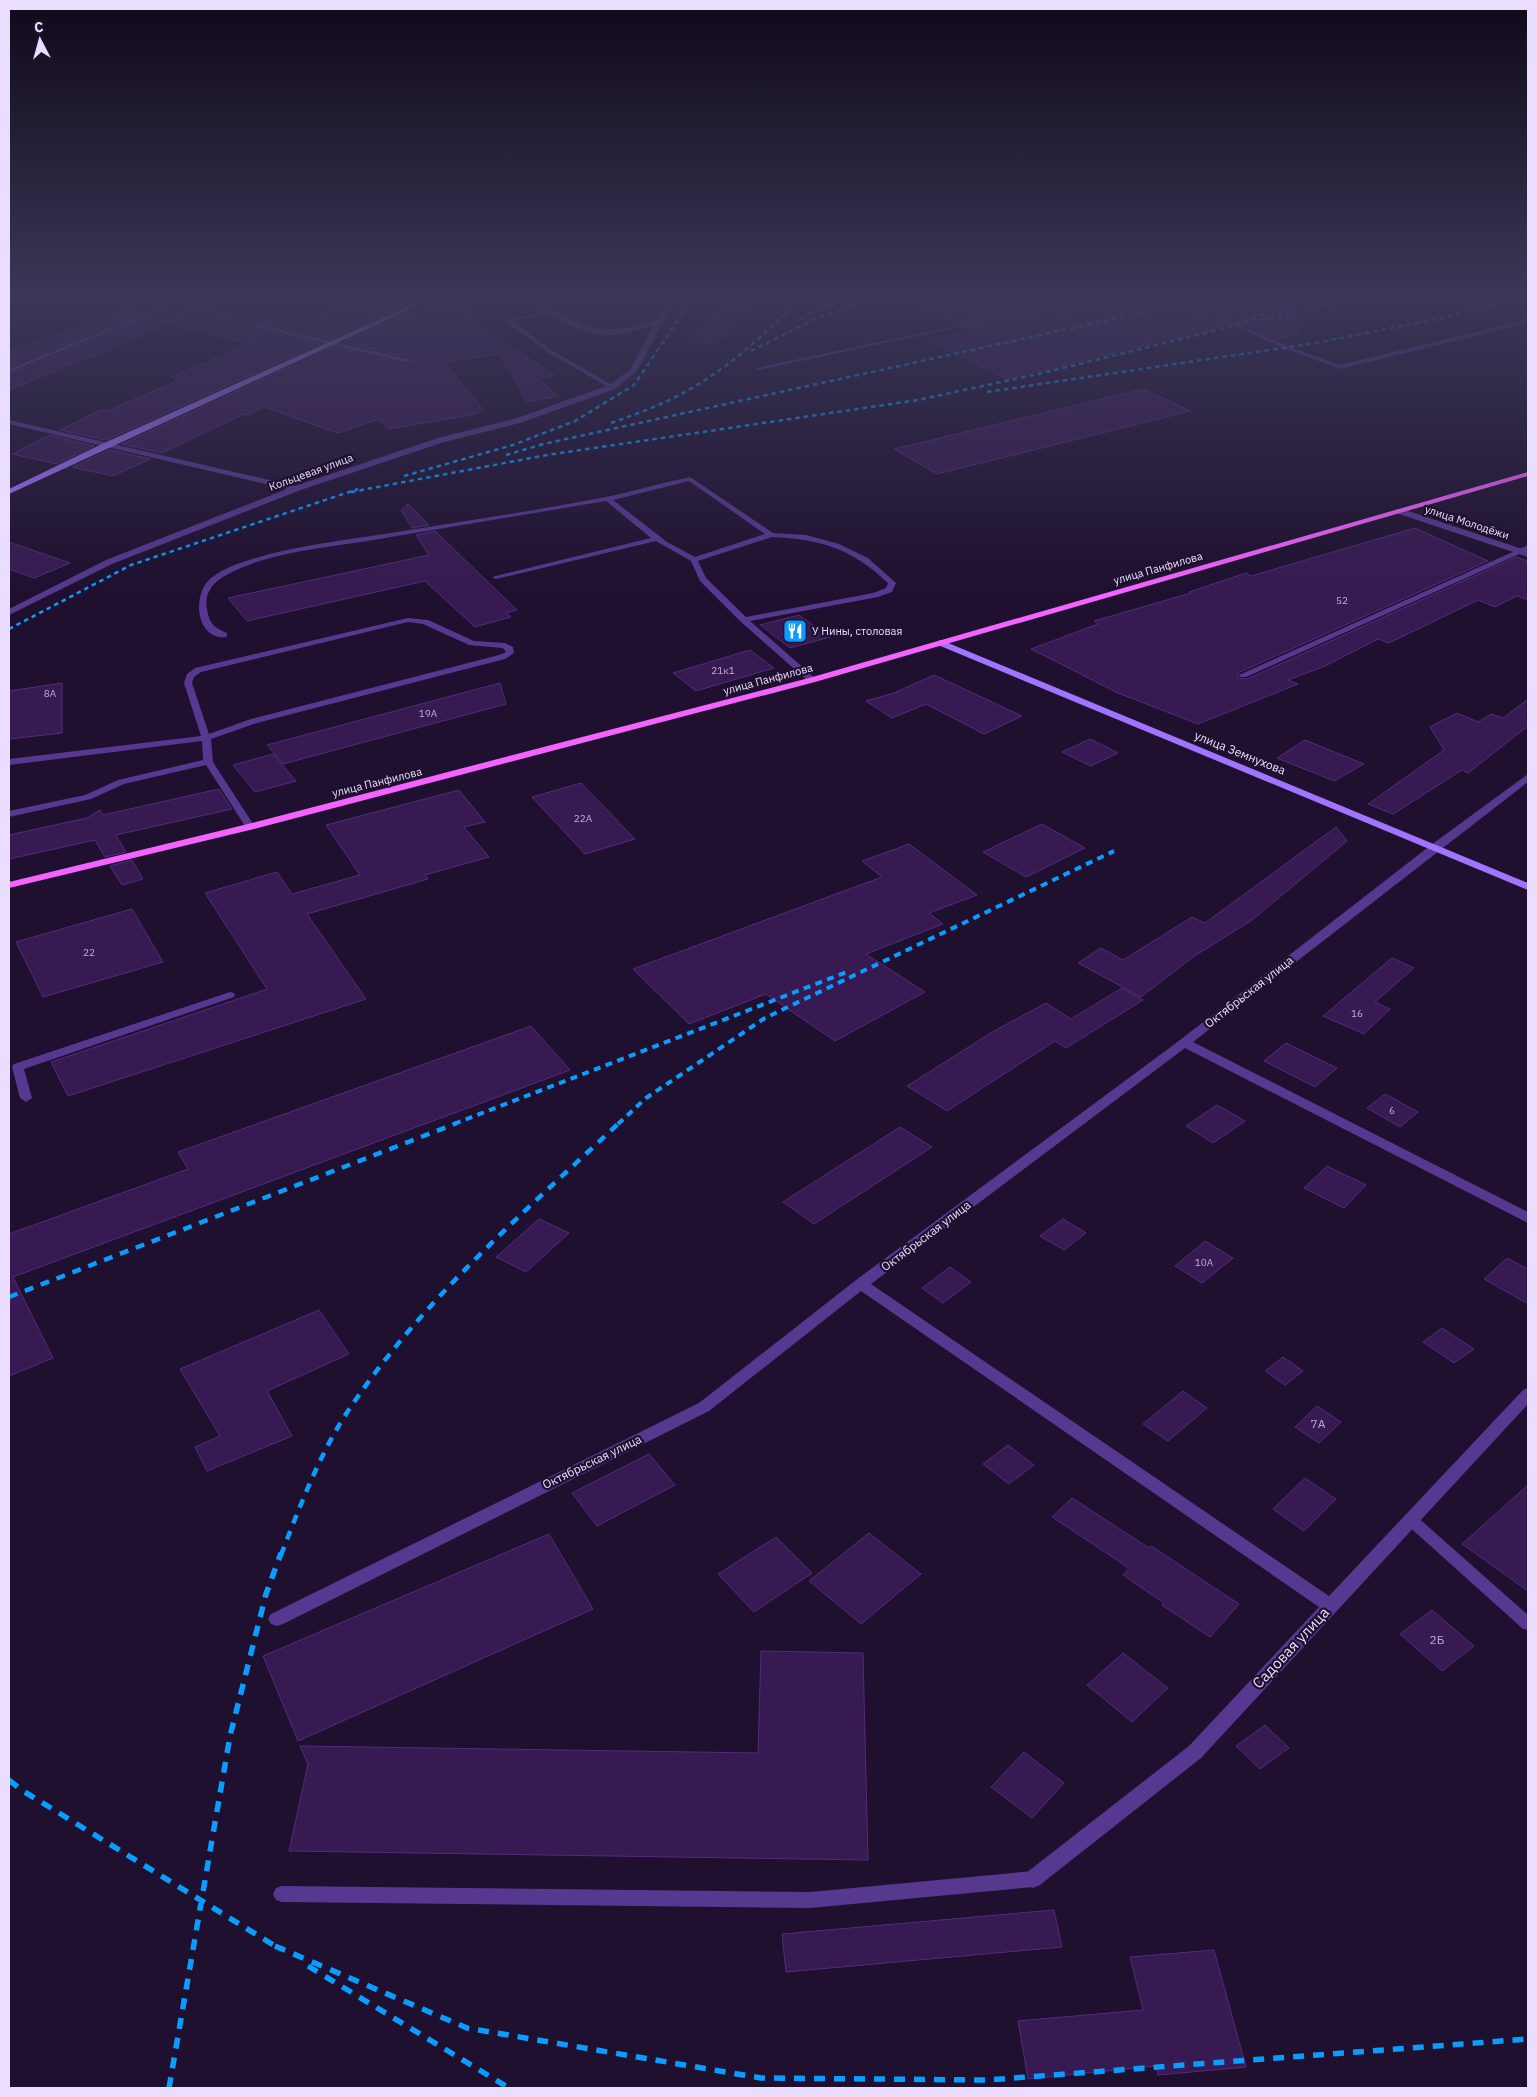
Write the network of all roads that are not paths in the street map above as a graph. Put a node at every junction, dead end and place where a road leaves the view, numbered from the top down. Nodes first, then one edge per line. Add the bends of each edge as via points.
1 (217, 396) edge
2 (587, 396) edge
3 (9, 422) edge
4 (105, 446) junction
5 (1528, 474) edge
6 (295, 489) junction
7 (9, 492) edge
8 (608, 500) junction
9 (1399, 511) junction
10 (771, 534) junction
11 (656, 539) junction
12 (1528, 547) edge
13 (1518, 551) junction
14 (1528, 554) edge
15 (694, 560) junction
16 (496, 577) dead end
17 (9, 612) edge
18 (744, 620) junction
19 (224, 635) dead end
20 (941, 643) junction
21 (1243, 675) dead end
22 (812, 680) junction
23 (206, 738) junction
24 (9, 762) edge
25 (208, 762) junction
26 (1528, 777) edge
27 (9, 814) edge
28 (250, 827) junction
29 (1435, 847) junction
30 (9, 885) edge
31 (1528, 887) edge
32 (230, 995) dead end
33 (1184, 1043) junction
34 (26, 1098) dead end
35 (1528, 1218) edge
36 (861, 1284) junction
37 (1528, 1394) edge
38 (1410, 1519) junction
39 (1330, 1606) junction
40 (277, 1619) dead end
41 (1528, 1624) edge
42 (1033, 1879) joint
43 (282, 1894) dead end

1 - 4 main road
2 - 6 street, Кольцевая улица via 517,421 440,440
3 - 4 street
4 - 6 street via 152,454
4 - 7 main road
5 - 9 main road, улица Панфилова
6 - 17 street, Кольцевая улица via 109,562
8 - 10 lane via 651,486 690,479
8 - 11 lane
8 - 19 lane via 318,547 257,562 221,575 205,588 202,607 206,625
9 - 13 street, улица Молодёжи
9 - 20 main road, улица Панфилова
10 - 15 lane
10 - 18 lane via 808,536 845,547 880,570 892,583 888,590 875,595
11 - 15 lane
11 - 16 lane
12 - 13 lane
13 - 14 street, улица Молодёжи
13 - 21 lane
15 - 18 lane via 703,579
18 - 22 lane
20 - 22 main road, улица Панфилова
20 - 29 main road, улица Земнухова
22 - 28 main road, улица Панфилова
23 - 23 lane via 188,683 190,676 198,670 408,620 425,622 472,643 510,649 510,653 502,657 254,721
23 - 24 lane
23 - 25 lane
25 - 27 lane via 121,782 88,797
25 - 28 lane
26 - 29 street, Октябрьская улица
28 - 30 main road, улица Панфилова
29 - 31 main road, улица Земнухова
29 - 33 street, Октябрьская улица
32 - 34 lane via 18,1066
33 - 35 street
33 - 36 street, Октябрьская улица
36 - 39 street
36 - 40 street, Октябрьская улица via 704,1406
37 - 38 street, Садовая улица
38 - 39 street, Садовая улица
38 - 41 lane
39 - 42 street, Садовая улица via 1195,1752
42 - 43 lane via 810,1900

